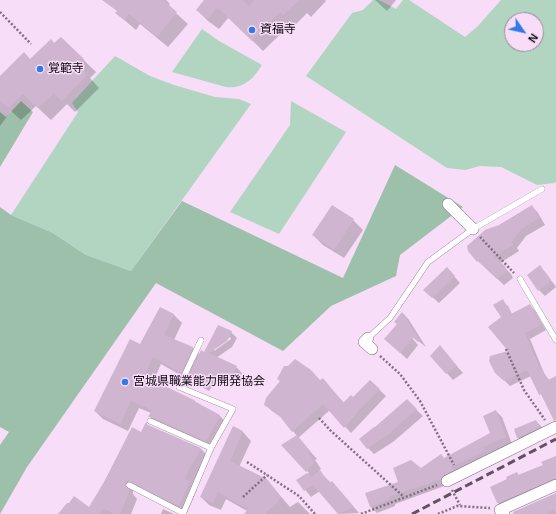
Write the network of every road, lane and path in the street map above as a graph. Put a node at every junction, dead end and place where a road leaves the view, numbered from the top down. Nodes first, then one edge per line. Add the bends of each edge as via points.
1 (0, 12) edge
2 (31, 44) dead end
3 (542, 189) dead end
4 (448, 204) dead end
5 (473, 229) junction
6 (520, 279) joint
7 (368, 338) joint
8 (201, 340) dead end
9 (556, 340) edge
10 (372, 349) joint
11 (506, 349) dead end
12 (320, 418) dead end
13 (150, 421) dead end
14 (553, 428) edge
15 (211, 448) junction
16 (247, 462) dead end
17 (267, 475) junction
18 (459, 475) junction
19 (447, 481) junction
20 (129, 486) dead end
21 (556, 486) edge
22 (243, 497) dead end
23 (404, 497) junction
24 (460, 505) junction
25 (502, 512) edge
26 (183, 513) edge
27 (315, 514) edge
28 (361, 514) edge
29 (438, 514) edge

1 - 2 path
3 - 5 lane
4 - 5 street
5 - 6 path
5 - 7 lane via 428,262 390,318
6 - 9 lane
7 - 10 street via 364,342
8 - 15 lane via 179,387 233,409
10 - 18 path via 400,374 420,401
11 - 14 path via 524,390
12 - 23 path via 331,432
13 - 15 lane
14 - 18 street
15 - 26 lane
16 - 17 path
17 - 22 path
17 - 27 path via 299,496
18 - 19 street
19 - 23 path
19 - 24 path
20 - 26 lane
21 - 25 street
23 - 28 path
24 - 25 path
24 - 29 path

